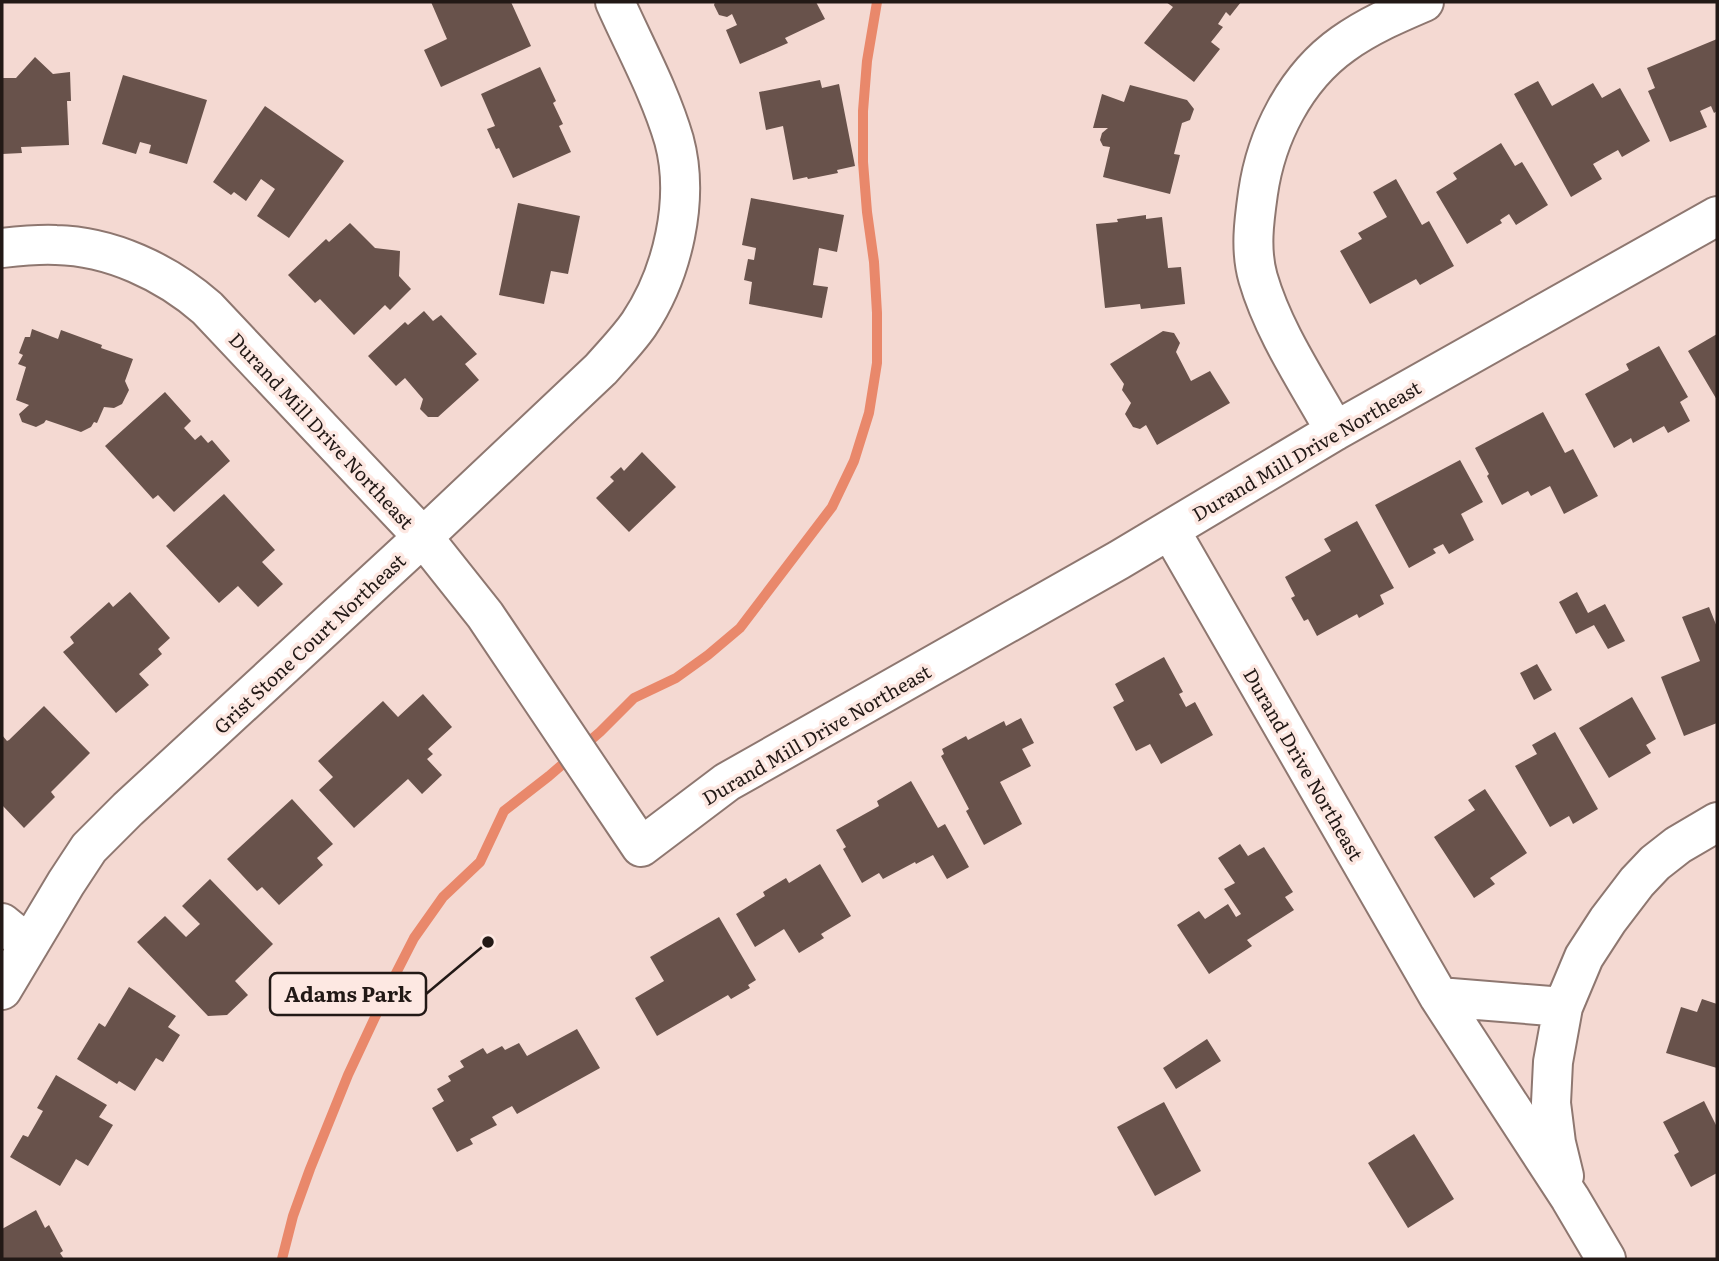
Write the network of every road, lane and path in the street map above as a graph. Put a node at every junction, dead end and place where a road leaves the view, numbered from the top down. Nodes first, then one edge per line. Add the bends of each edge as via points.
1 (615, 2) edge
2 (1423, 2) edge
3 (1717, 216) edge
4 (2, 248) edge
5 (1335, 431) junction
6 (1170, 530) junction
7 (423, 537) junction
8 (1717, 822) edge
9 (15, 934) edge
10 (2, 990) edge
11 (1438, 997) junction
12 (1563, 1007) junction
13 (1570, 1198) junction
14 (1606, 1259) edge

1 - 7 street, Grist Stone Court Northeast via 674,140 680,170 678,227 668,260 651,303 626,342
2 - 5 street via 1365,30 1320,64 1274,132 1259,183 1253,231 1257,276 1273,317
3 - 5 street, Durand Mill Drive Northeast
4 - 7 street, Durand Mill Drive Northeast via 56,245 101,251 188,291
5 - 6 street, Durand Mill Drive Northeast
6 - 7 street, Durand Mill Drive Northeast via 727,782 641,847 485,615
6 - 11 street, Durand Drive Northeast
7 - 9 street, Grist Stone Court Northeast via 128,809 89,848 66,883
8 - 12 street via 1678,845 1637,881 1584,957
9 - 10 street, Grist Stone Court Northeast
11 - 12 street
11 - 13 street, Durand Drive Northeast
12 - 13 street via 1551,1103
13 - 14 street, Durand Drive Northeast

